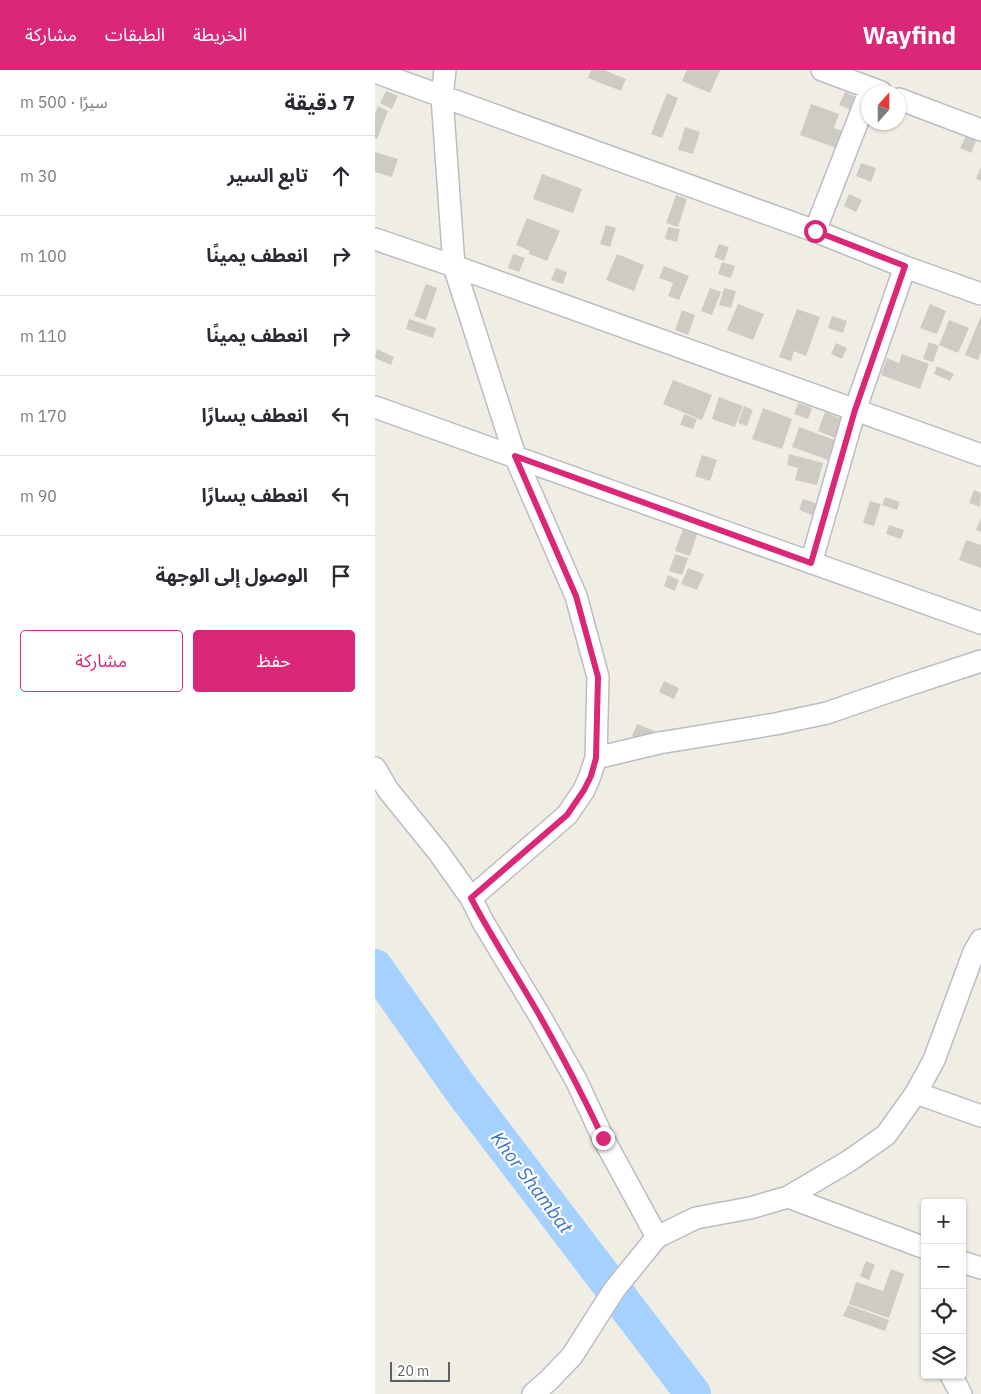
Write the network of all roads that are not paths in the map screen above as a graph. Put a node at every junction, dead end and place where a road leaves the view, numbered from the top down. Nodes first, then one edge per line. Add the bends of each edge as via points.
1 (445, 70) edge
2 (822, 70) edge
3 (375, 72) edge
4 (861, 87) edge
5 (442, 97) junction
6 (906, 102) edge
7 (861, 121) edge
8 (981, 130) edge
9 (815, 231) junction
10 (375, 239) edge
11 (454, 266) junction
12 (905, 266) junction
13 (981, 294) edge
14 (375, 407) edge
15 (855, 410) junction
16 (981, 455) edge
17 (515, 456) junction
18 (811, 563) junction
19 (981, 622) edge
20 (981, 661) edge
21 (596, 758) junction
22 (375, 768) edge
23 (471, 898) junction
24 (979, 949) edge
25 (917, 1093) junction
26 (981, 1116) edge
27 (788, 1197) junction
28 (657, 1237) junction
29 (921, 1247) edge
30 (966, 1263) edge
31 (981, 1268) edge
32 (953, 1379) edge
33 (533, 1394) edge
34 (961, 1394) edge

1 - 5 street
2 - 4 street
3 - 5 street
5 - 9 street
5 - 11 street
6 - 8 street
7 - 9 street
9 - 12 street
10 - 11 street
11 - 15 street
11 - 17 street
12 - 13 street
12 - 15 street
14 - 17 street
15 - 16 street
15 - 18 street
17 - 18 street
17 - 21 street via 576,596 598,677
18 - 19 street
20 - 21 street via 827,713 659,743
21 - 23 street via 584,790 567,815
22 - 23 street via 388,790
23 - 28 street via 576,1080 603,1138
24 - 25 street via 934,1060
25 - 26 street
25 - 27 street via 886,1135
27 - 28 street via 696,1218
27 - 29 street
28 - 33 street via 614,1290 572,1356
30 - 31 street
32 - 34 street

